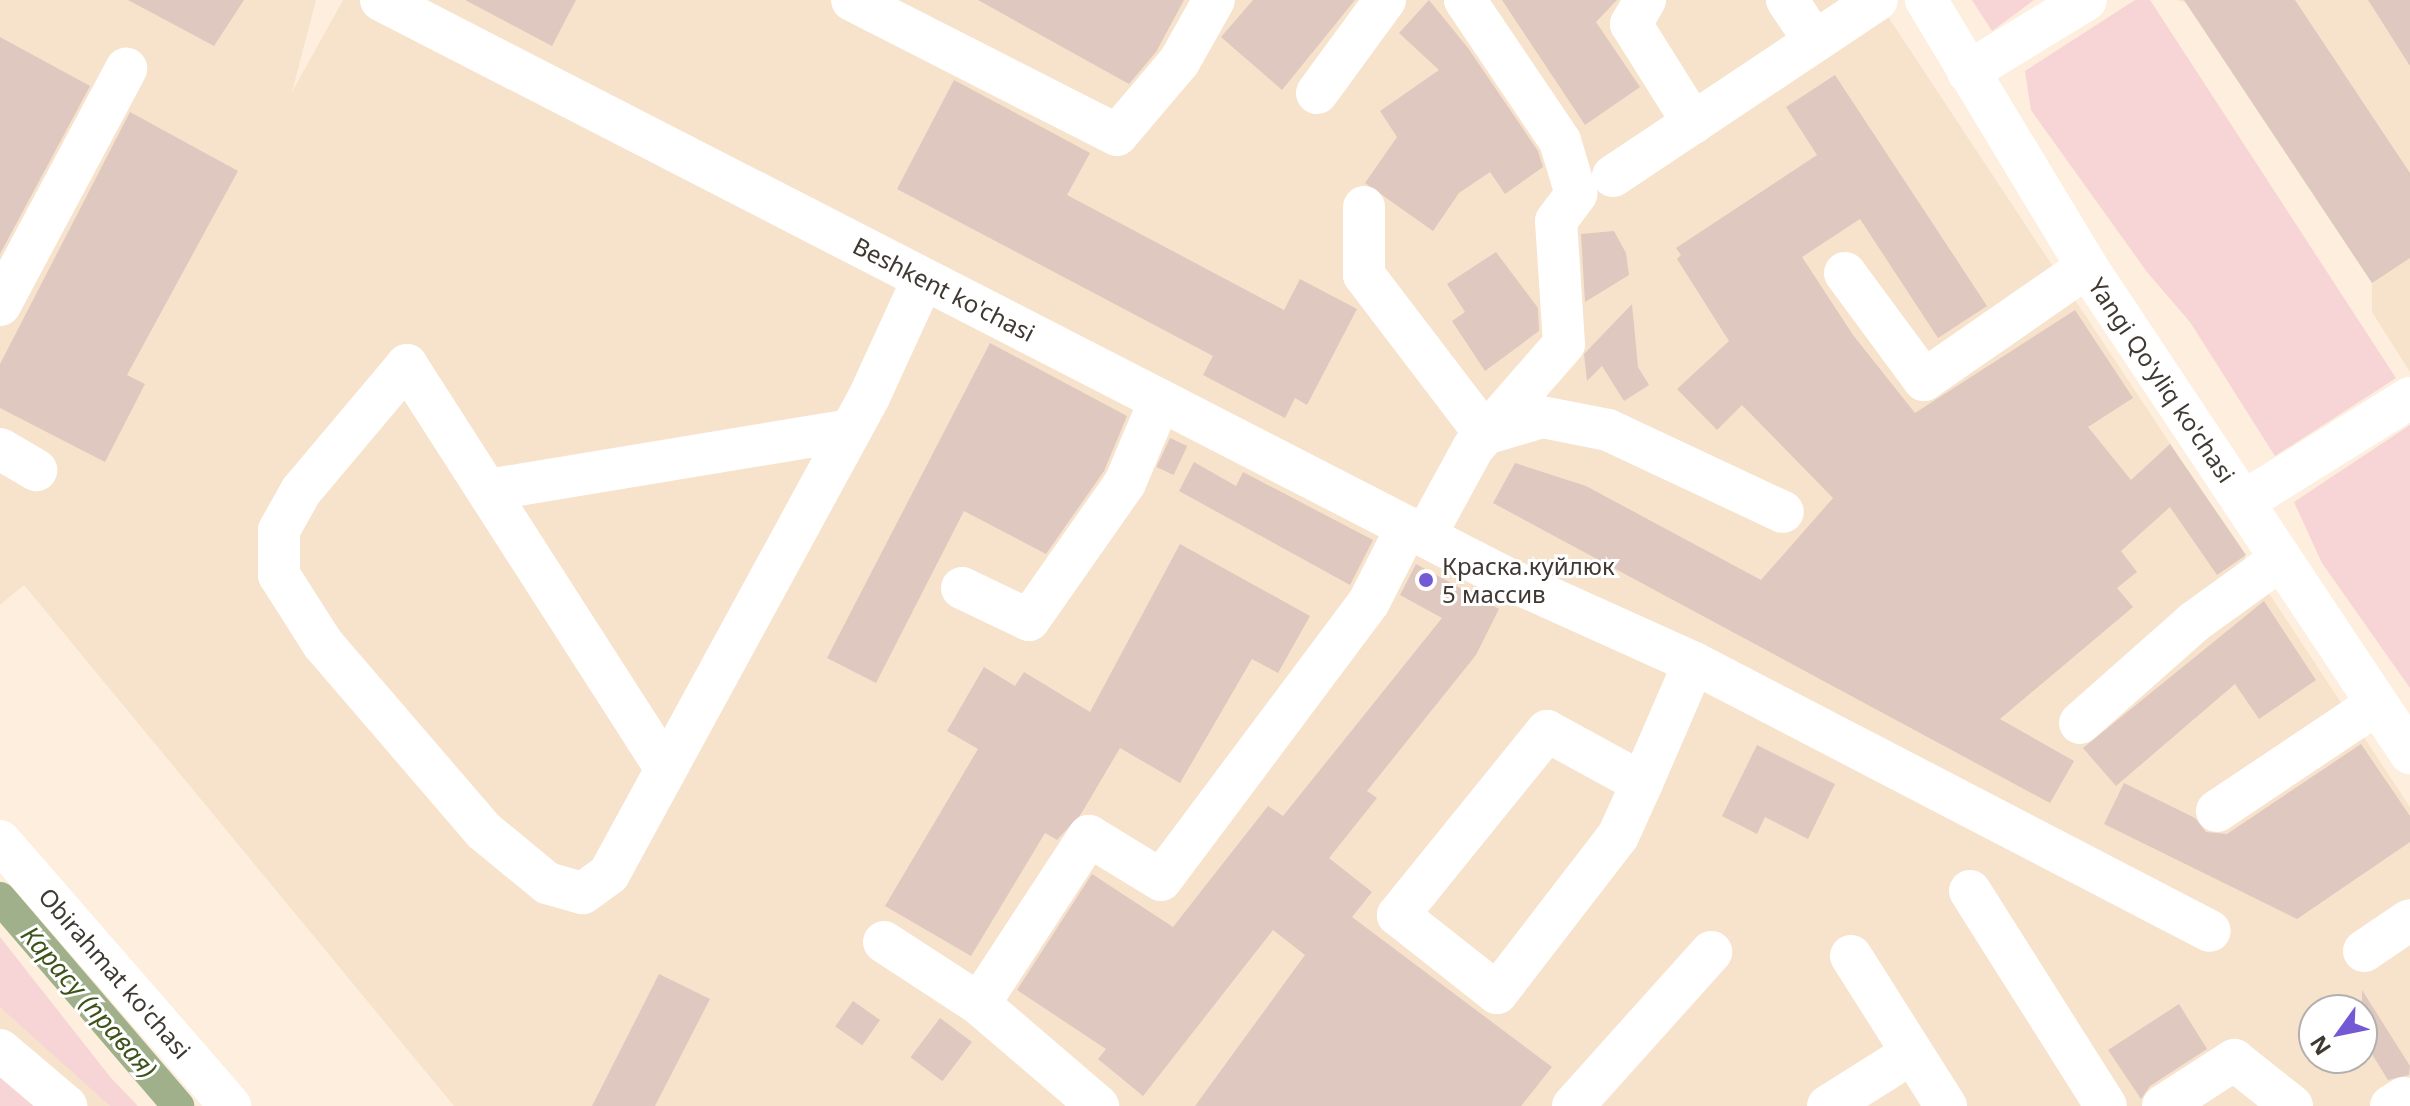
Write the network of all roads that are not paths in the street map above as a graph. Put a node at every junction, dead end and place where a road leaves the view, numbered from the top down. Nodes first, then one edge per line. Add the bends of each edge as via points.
1 (381, 0) edge
2 (852, 0) edge
3 (1214, 0) edge
4 (1385, 0) edge
5 (1465, 0) edge
6 (1645, 0) edge
7 (1787, 0) edge
8 (1877, 0) edge
9 (1926, 0) edge
10 (2086, 0) edge
11 (1815, 42) junction
12 (126, 69) dead end
13 (1968, 72) junction
14 (1317, 93) dead end
15 (1693, 123) junction
16 (1613, 176) dead end
17 (1364, 207) dead end
18 (2087, 267) junction
19 (1845, 273) dead end
20 (923, 279) junction
21 (0, 305) edge
22 (2410, 398) edge
23 (1160, 400) junction
24 (851, 430) junction
25 (1485, 434) junction
26 (0, 449) edge
27 (36, 470) dead end
28 (488, 490) junction
29 (2243, 502) junction
30 (1783, 512) dead end
31 (1416, 532) junction
32 (2281, 559) junction
33 (962, 588) dead end
34 (1694, 663) junction
35 (2377, 704) junction
36 (2080, 723) dead end
37 (2410, 753) edge
38 (666, 769) junction
39 (1642, 783) junction
40 (2217, 811) dead end
41 (0, 841) edge
42 (1970, 891) dead end
43 (2410, 920) edge
44 (2210, 931) dead end
45 (884, 942) dead end
46 (2364, 951) dead end
47 (1711, 952) dead end
48 (1851, 956) dead end
49 (979, 1004) junction
50 (0, 1050) edge
51 (1912, 1053) junction
52 (66, 1106) edge
53 (230, 1106) edge
54 (1098, 1106) edge
55 (1573, 1106) edge
56 (1828, 1106) edge
57 (1946, 1106) edge
58 (2106, 1106) edge
59 (2163, 1106) edge
60 (2292, 1106) edge

1 - 20 street, Beshkent ko'chasi
2 - 3 street via 1117,135 1179,62
4 - 14 street
5 - 25 street via 1560,141 1576,194 1556,221 1564,344
6 - 15 street via 1631,24
7 - 11 street
8 - 11 street
9 - 13 street, Yangi Qo'yliq ko'chasi
10 - 13 street
11 - 15 street
12 - 21 street
13 - 18 street, Yangi Qo'yliq ko'chasi
15 - 16 street
17 - 25 street via 1364,275
18 - 19 street via 1924,380
18 - 29 street, Yangi Qo'yliq ko'chasi
20 - 23 street, Beshkent ko'chasi
20 - 24 street
22 - 29 street
23 - 31 street, Beshkent ko'chasi
23 - 33 street via 1125,483 1029,620
24 - 28 street
24 - 38 street
25 - 30 street via 1542,417 1608,430
25 - 31 street
26 - 27 street
28 - 38 street
28 - 38 street via 407,365 301,491 279,530 279,575 323,644 383,716 484,831 547,883 583,893 609,874
29 - 32 street, Yangi Qo'yliq ko'chasi
31 - 34 street, Beshkent ko'chasi
31 - 49 street via 1161,880 1089,836
32 - 35 street, Yangi Qo'yliq ko'chasi
32 - 36 street via 2194,622
34 - 39 street
34 - 44 street, Beshkent ko'chasi
35 - 37 street, Yangi Qo'yliq ko'chasi
35 - 40 street
39 - 39 street via 1618,836 1497,993 1398,915 1547,731
41 - 53 street, Obirahmat ko'chasi
42 - 58 street
43 - 46 street
45 - 49 street
47 - 55 street
48 - 51 street
49 - 54 street
50 - 52 street
51 - 56 street
51 - 57 street
59 - 60 street via 2234,1060

